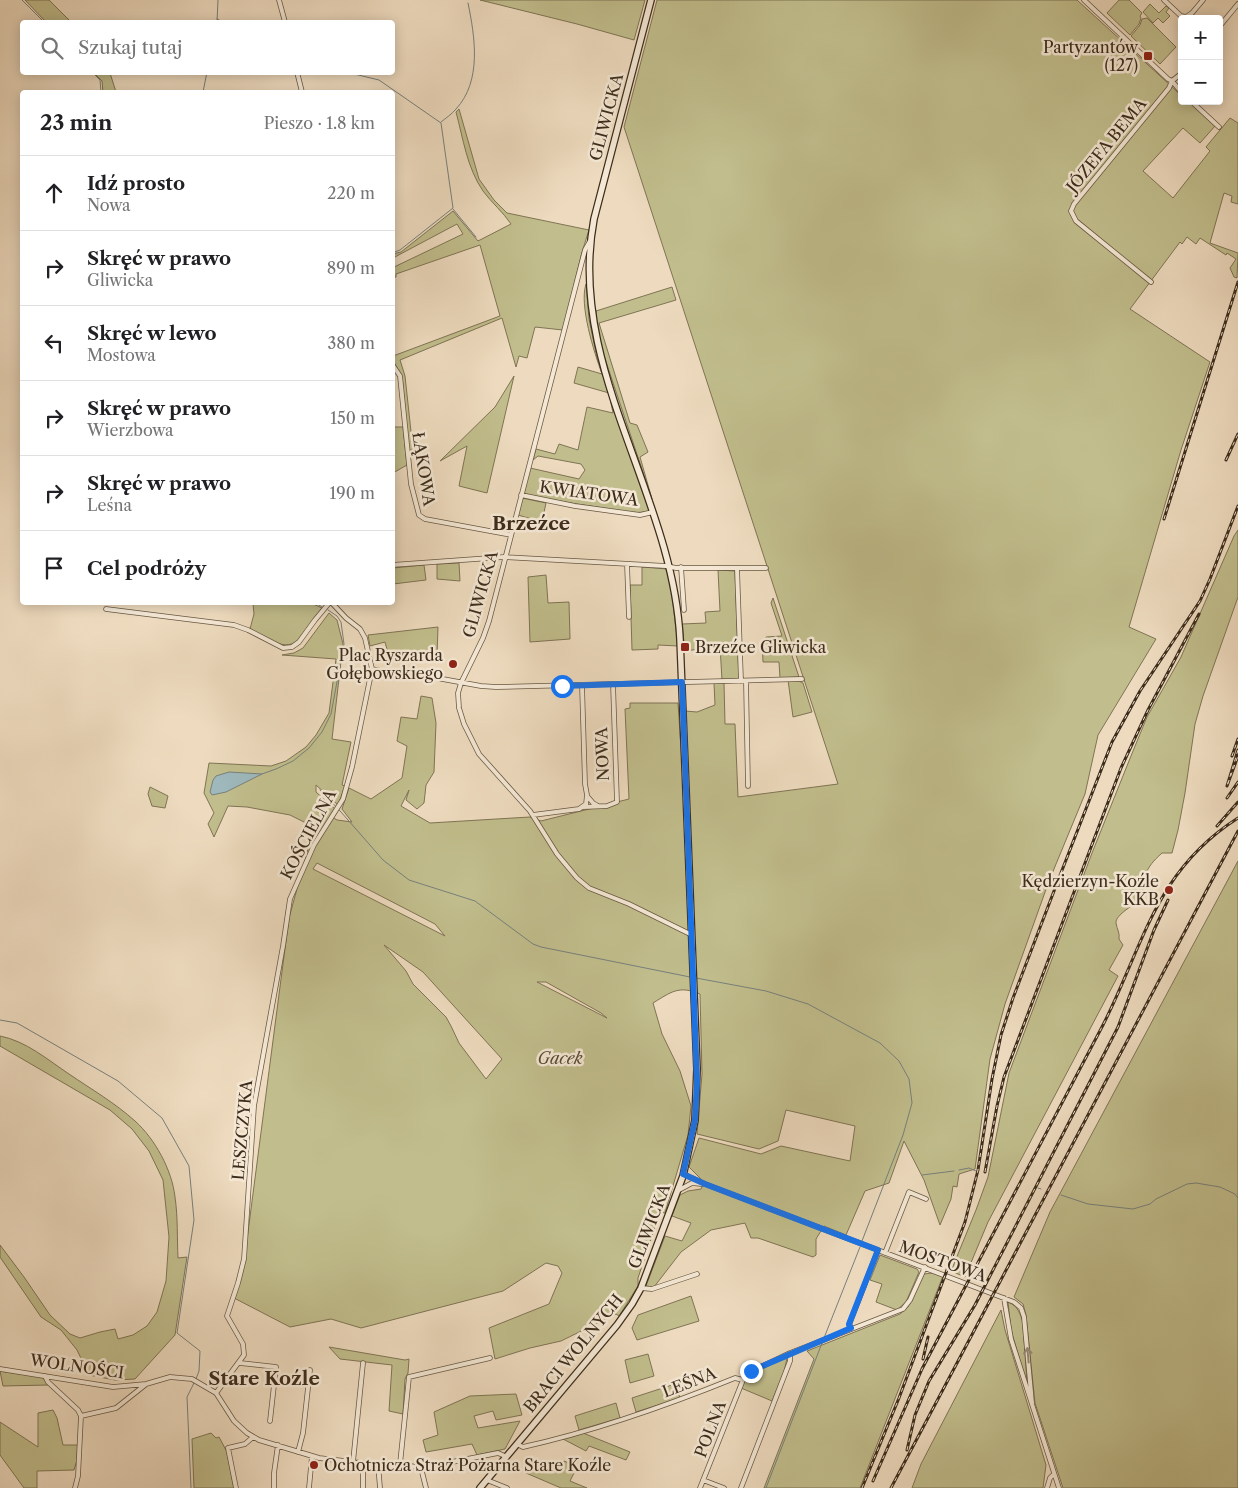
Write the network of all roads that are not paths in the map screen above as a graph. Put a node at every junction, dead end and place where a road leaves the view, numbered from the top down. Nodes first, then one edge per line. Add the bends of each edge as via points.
1 (279, 0) edge
2 (651, 0) edge
3 (1084, 0) edge
4 (1164, 0) edge
5 (1203, 0) edge
6 (1238, 4) edge
7 (284, 20) edge
8 (1223, 23) edge
9 (298, 75) edge
10 (1178, 76) edge
11 (1172, 81) junction
12 (1178, 88) edge
13 (302, 90) edge
14 (1195, 105) edge
15 (1219, 126) dead end
16 (590, 241) junction
17 (579, 274) junction
18 (589, 275) junction
19 (1151, 282) dead end
20 (395, 368) edge
21 (521, 495) junction
22 (653, 512) junction
23 (511, 534) junction
24 (504, 558) junction
25 (627, 564) junction
26 (395, 565) edge
27 (670, 567) junction
28 (682, 567) junction
29 (738, 568) junction
30 (766, 568) dead end
31 (328, 605) edge
32 (334, 605) edge
33 (106, 609) dead end
34 (684, 610) dead end
35 (629, 617) dead end
36 (372, 668) junction
37 (802, 679) dead end
38 (744, 681) junction
39 (682, 682) junction
40 (461, 683) junction
41 (612, 684) junction
42 (582, 685) junction
43 (748, 786) dead end
44 (587, 796) junction
45 (598, 806) junction
46 (582, 807) junction
47 (543, 814) junction
48 (533, 815) junction
49 (538, 824) junction
50 (291, 894) joint
51 (692, 935) junction
52 (683, 1175) junction
53 (692, 1183) junction
54 (705, 1184) junction
55 (677, 1192) junction
56 (926, 1199) dead end
57 (878, 1250) junction
58 (885, 1253) junction
59 (925, 1267) junction
60 (697, 1274) dead end
61 (640, 1288) junction
62 (1004, 1298) junction
63 (851, 1328) junction
64 (790, 1353) junction
65 (490, 1358) dead end
66 (240, 1363) junction
67 (363, 1363) dead end
68 (0, 1369) edge
69 (310, 1370) dead end
70 (45, 1376) junction
71 (743, 1380) junction
72 (146, 1384) junction
73 (216, 1393) junction
74 (1032, 1403) junction
75 (81, 1416) junction
76 (270, 1421) dead end
77 (253, 1437) junction
78 (517, 1444) junction
79 (278, 1446) junction
80 (298, 1452) junction
81 (312, 1456) junction
82 (507, 1457) junction
83 (353, 1462) junction
84 (363, 1463) junction
85 (378, 1464) junction
86 (400, 1464) junction
87 (420, 1468) junction
88 (1054, 1476) junction
89 (487, 1480) junction
90 (704, 1480) junction
91 (75, 1488) edge
92 (236, 1488) edge
93 (274, 1488) edge
94 (309, 1488) edge
95 (363, 1488) edge
96 (380, 1488) edge
97 (426, 1488) edge
98 (480, 1488) edge
99 (507, 1488) edge
100 (700, 1488) edge
101 (724, 1488) edge
102 (741, 1488) edge
103 (1047, 1488) edge
104 (1059, 1488) edge

1 - 7 street
2 - 16 main road, GLIWICKA
3 - 11 street
4 - 5 street via 1186,17
6 - 8 street
9 - 13 street
10 - 11 street, JÓZEFA BEMA
11 - 12 street
11 - 19 street, JÓZEFA BEMA via 1071,210 1076,221
14 - 15 street
16 - 17 street, GLIWICKA
16 - 18 main road, GLIWICKA
17 - 18 street
17 - 21 street, GLIWICKA
18 - 22 main road, GLIWICKA via 591,312 598,348
20 - 23 street, ŁĄKOWA via 400,376 411,484 419,515 425,519
21 - 22 street, KWIATOWA via 575,506 640,514
21 - 23 street, GLIWICKA
22 - 27 main road, GLIWICKA
23 - 24 street, GLIWICKA
24 - 25 street
24 - 26 street
24 - 40 street, GLIWICKA via 483,638
25 - 27 street
25 - 35 street
27 - 28 street
27 - 39 main road, GLIWICKA via 679,615
28 - 29 street
28 - 34 street
29 - 30 street
29 - 38 street
31 - 33 street via 299,642 283,648 234,625
32 - 36 street via 360,628
36 - 40 street via 405,677 426,676
36 - 50 street, KOŚCIELNA via 352,767 338,809 314,845
37 - 38 street
38 - 39 street
38 - 43 street
39 - 41 street
39 - 51 main road, GLIWICKA
40 - 42 street via 496,687
40 - 48 street, GLIWICKA via 459,708 472,742
41 - 42 street
41 - 45 street, NOWA via 616,802
42 - 44 street, NOWA
44 - 45 street, NOWA
44 - 46 street, NOWA
45 - 46 street, NOWA
46 - 47 street, NOWA
47 - 48 street, NOWA
47 - 49 street
48 - 49 street, GLIWICKA
49 - 51 street, GLIWICKA via 567,867 590,888
50 - 66 street, LESZCZYKA via 254,1106 244,1259 226,1316 244,1346
51 - 52 main road, GLIWICKA via 697,1095
52 - 53 street
52 - 54 street, MOSTOWA
52 - 55 main road, GLIWICKA
53 - 54 street, MOSTOWA
53 - 55 street
54 - 57 street, MOSTOWA
55 - 61 main road, GLIWICKA
56 - 58 street via 909,1192
57 - 58 street, MOSTOWA
57 - 63 street via 849,1324
58 - 59 street, MOSTOWA
59 - 62 street, MOSTOWA
59 - 63 street, LEŚNA via 903,1309
60 - 61 street, BRACI WOLNYCH via 652,1290
61 - 78 main road, BRACI WOLNYCH via 617,1325
62 - 74 street, MOSTOWA via 1011,1339
74 -> 62 street, MOSTOWA via 1024,1312
63 - 64 street, LEŚNA
64 - 71 street, LEŚNA via 750,1372
64 - 102 street via 790,1361
65 - 86 street via 409,1376
66 - 73 street
66 - 76 street via 276,1367
67 - 83 street
68 - 70 street, WOLNOŚCI
69 - 80 street
70 - 72 street, WOLNOŚCI via 113,1386
70 - 75 street
71 - 78 street, LEŚNA via 736,1377 667,1404 563,1437 523,1447
71 - 90 street, POLNA
72 - 73 street, WOLNOŚCI via 170,1377 192,1379
72 - 75 street via 116,1408
73 - 77 street, WOLNOŚCI via 234,1421
74 - 88 street, MOSTOWA
75 - 91 street
77 - 79 street, WOLNOŚCI
77 - 92 street via 245,1444 228,1448
78 - 82 main road, BRACI WOLNYCH
79 - 80 street, WOLNOŚCI
79 - 93 street
80 - 81 street, WOLNOŚCI
81 - 83 street, WOLNOŚCI
81 - 94 street
82 - 87 street, WOLNOŚCI via 498,1453
82 - 89 main road, BRACI WOLNYCH
83 - 84 street, WOLNOŚCI
84 - 85 street, WOLNOŚCI
84 - 95 street
85 - 86 street, WOLNOŚCI
85 - 96 street
86 - 87 street, WOLNOŚCI
87 - 97 street
88 - 103 street
88 - 104 street, MOSTOWA
89 - 98 main road, BRACI WOLNYCH
89 - 99 street
90 - 100 street, POLNA
90 - 101 street

